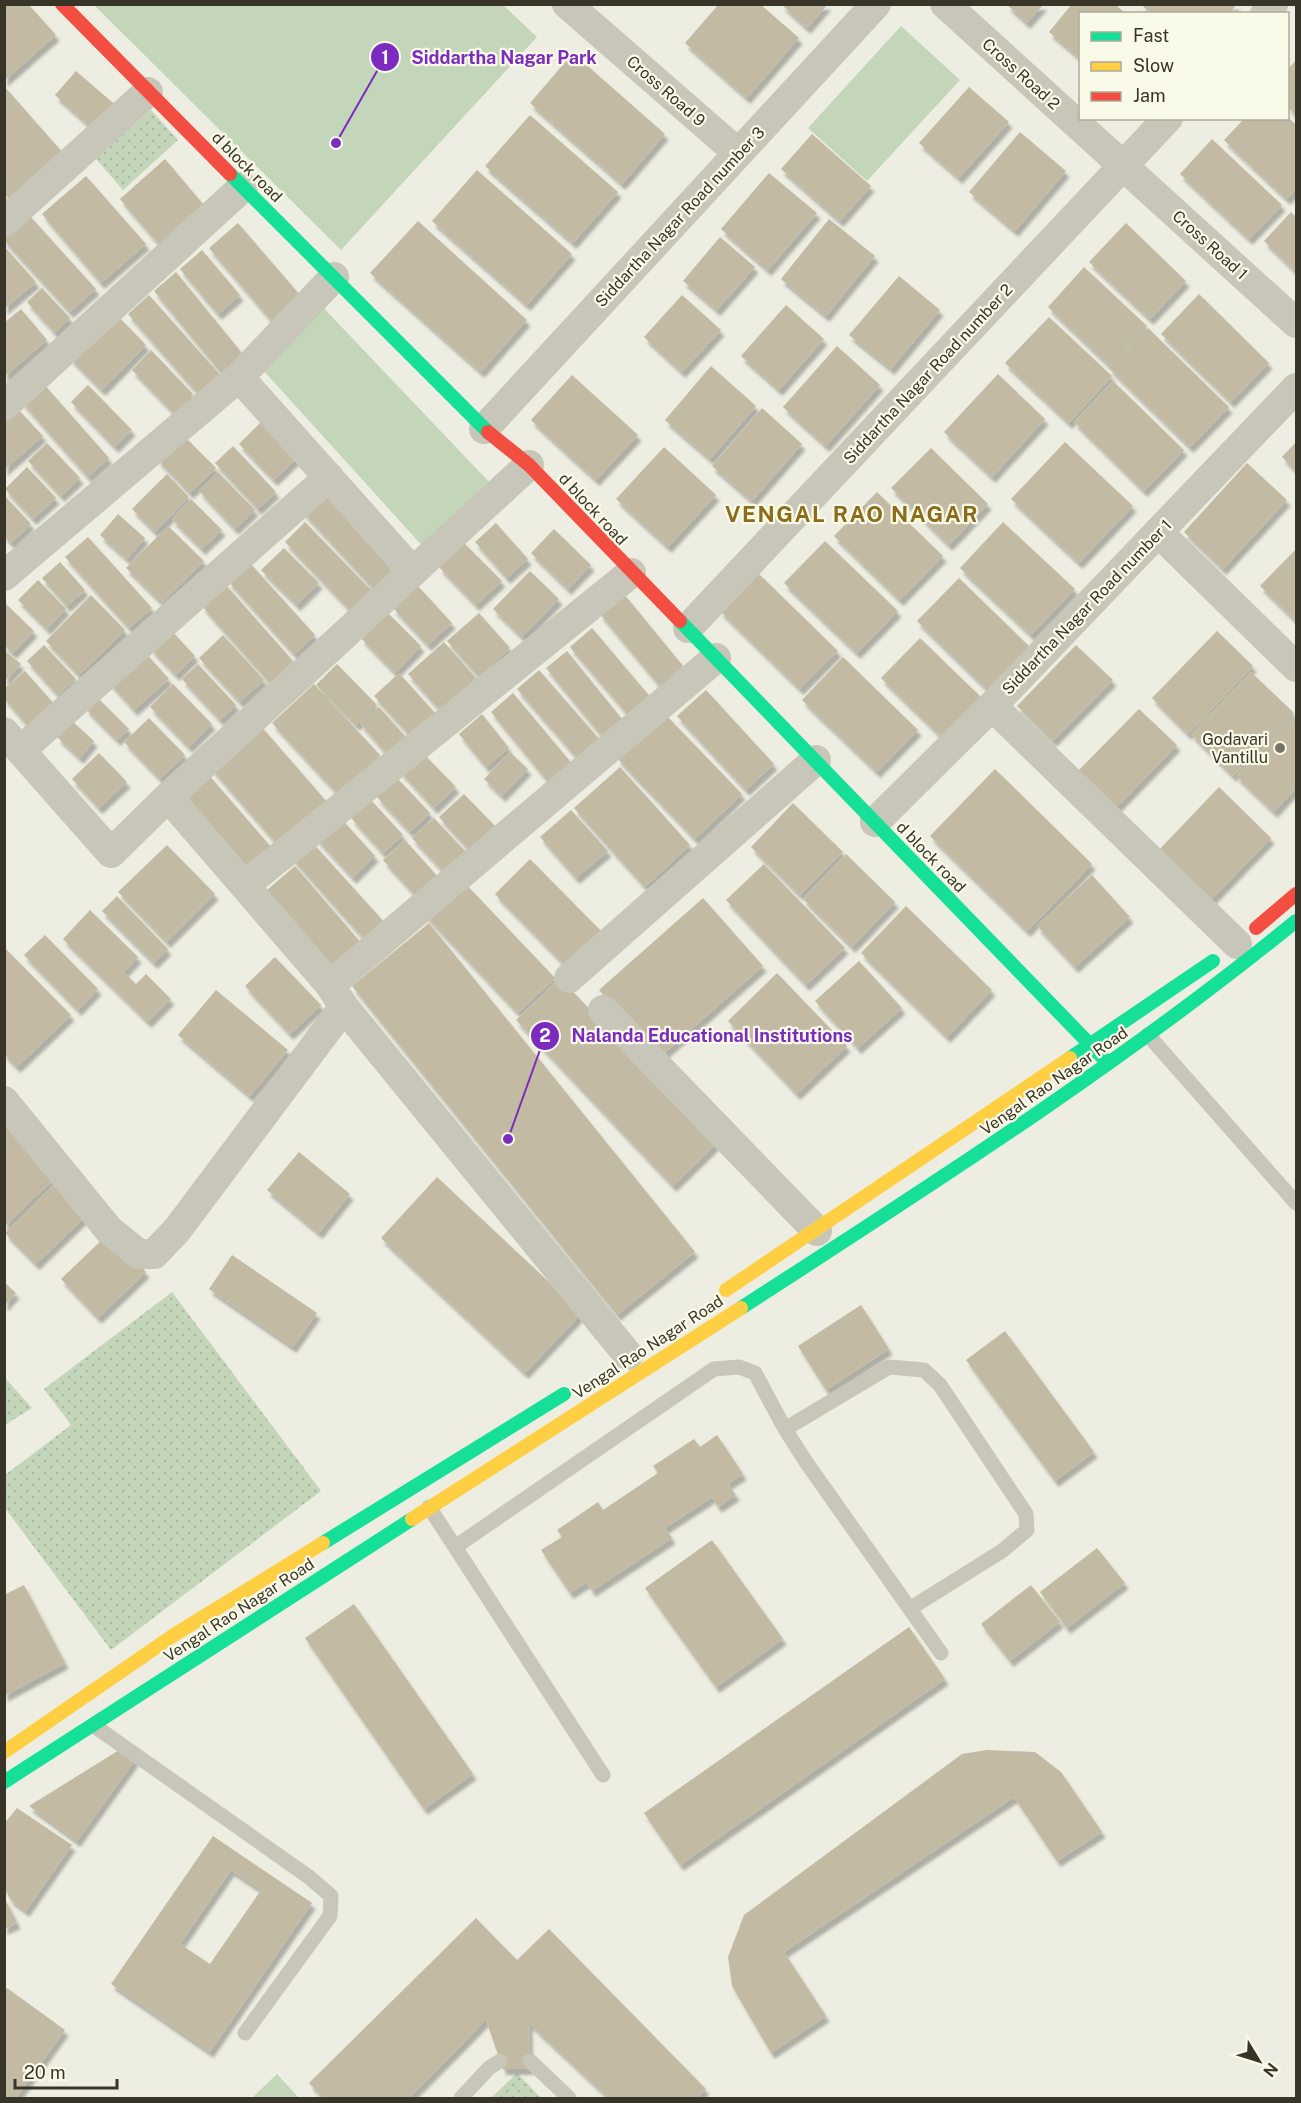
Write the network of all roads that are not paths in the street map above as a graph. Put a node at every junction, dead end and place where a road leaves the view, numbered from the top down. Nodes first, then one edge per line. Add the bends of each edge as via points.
1 (62, 4) edge
2 (567, 4) edge
3 (876, 4) edge
4 (945, 4) edge
5 (148, 92) junction
6 (1166, 120) edge
7 (738, 153) junction
8 (1123, 167) junction
9 (243, 187) junction
10 (4, 222) edge
11 (334, 276) junction
12 (1296, 323) edge
13 (238, 377) junction
14 (1296, 388) edge
15 (4, 406) edge
16 (484, 429) junction
17 (529, 465) junction
18 (329, 477) junction
19 (1158, 532) junction
20 (413, 572) junction
21 (631, 573) junction
22 (4, 576) edge
23 (688, 628) junction
24 (716, 658) junction
25 (1296, 667) edge
26 (992, 706) junction
27 (13, 741) edge
28 (816, 760) junction
29 (168, 797) junction
30 (875, 822) junction
31 (245, 885) junction
32 (1296, 894) edge
33 (1296, 921) edge
34 (1237, 944) junction
35 (569, 978) dead end
36 (337, 996) junction
37 (603, 1010) dead end
38 (1148, 1035) junction
39 (1090, 1045) junction
40 (1109, 1064) junction
41 (4, 1101) edge
42 (1296, 1203) edge
43 (817, 1231) junction
44 (711, 1300) dead end
45 (626, 1356) dead end
46 (576, 1386) dead end
47 (784, 1429) junction
48 (429, 1507) junction
49 (455, 1547) junction
50 (911, 1608) junction
51 (182, 1648) junction
52 (942, 1653) dead end
53 (93, 1725) junction
54 (4, 1752) edge
55 (603, 1774) dead end
56 (4, 1782) edge
57 (245, 2033) dead end
58 (500, 2061) dead end
59 (530, 2061) dead end
60 (461, 2098) edge
61 (569, 2098) edge

1 - 5 main road, d block road
2 - 7 street, Cross Road 9
3 - 7 street, Siddartha Nagar Road number 3
4 - 8 street, Cross Road 2
5 - 9 main road, d block road
5 - 10 street
6 - 8 street, Siddartha Nagar Road number 2
7 - 16 street, Siddartha Nagar Road number 3
8 - 12 street, Cross Road 1
8 - 23 street, Siddartha Nagar Road number 2
9 - 11 main road, d block road
9 - 15 street
11 - 13 street
11 - 16 main road, d block road
13 - 18 street
13 - 22 street
14 - 19 street, Siddartha Nagar Road number 1
16 - 17 main road, d block road
17 - 20 street
17 - 21 main road, d block road
18 - 20 street
18 - 27 street
19 - 25 street
19 - 26 street, Siddartha Nagar Road number 1
20 - 29 street
21 - 23 main road, d block road
21 - 31 street
23 - 24 main road, d block road
24 - 28 main road, d block road
24 - 36 street
26 - 30 street, Siddartha Nagar Road number 1
26 - 34 street
27 - 29 street via 111,853
28 - 30 main road, d block road
28 - 35 street
29 - 31 street
30 - 39 main road, d block road
31 - 36 street
32 - 34 main road, Vengal Rao Nagar Road
33 - 38 main road, Vengal Rao Nagar Road
34 - 39 main road, Vengal Rao Nagar Road
36 - 41 street via 177,1230 154,1254 139,1254 109,1230
36 - 45 street
37 - 43 street
38 - 40 main road, Vengal Rao Nagar Road
38 - 42 lane
39 - 40 main road, d block road
39 - 43 main road, Vengal Rao Nagar Road
40 - 48 main road, Vengal Rao Nagar Road via 928,1187 606,1388
43 - 44 main road, Vengal Rao Nagar Road
46 - 51 main road, Vengal Rao Nagar Road
47 - 49 lane via 755,1373 739,1367 714,1369
47 - 50 lane
47 - 50 lane via 889,1367 924,1370 940,1385 1026,1514 1027,1530 1002,1551
48 - 49 lane
48 - 51 main road, Vengal Rao Nagar Road
49 - 55 lane
50 - 52 lane
51 - 53 main road, Vengal Rao Nagar Road
51 - 54 main road, Vengal Rao Nagar Road
53 - 56 main road, Vengal Rao Nagar Road
53 - 57 lane via 331,1896 330,1916
58 - 60 lane
59 - 61 lane

